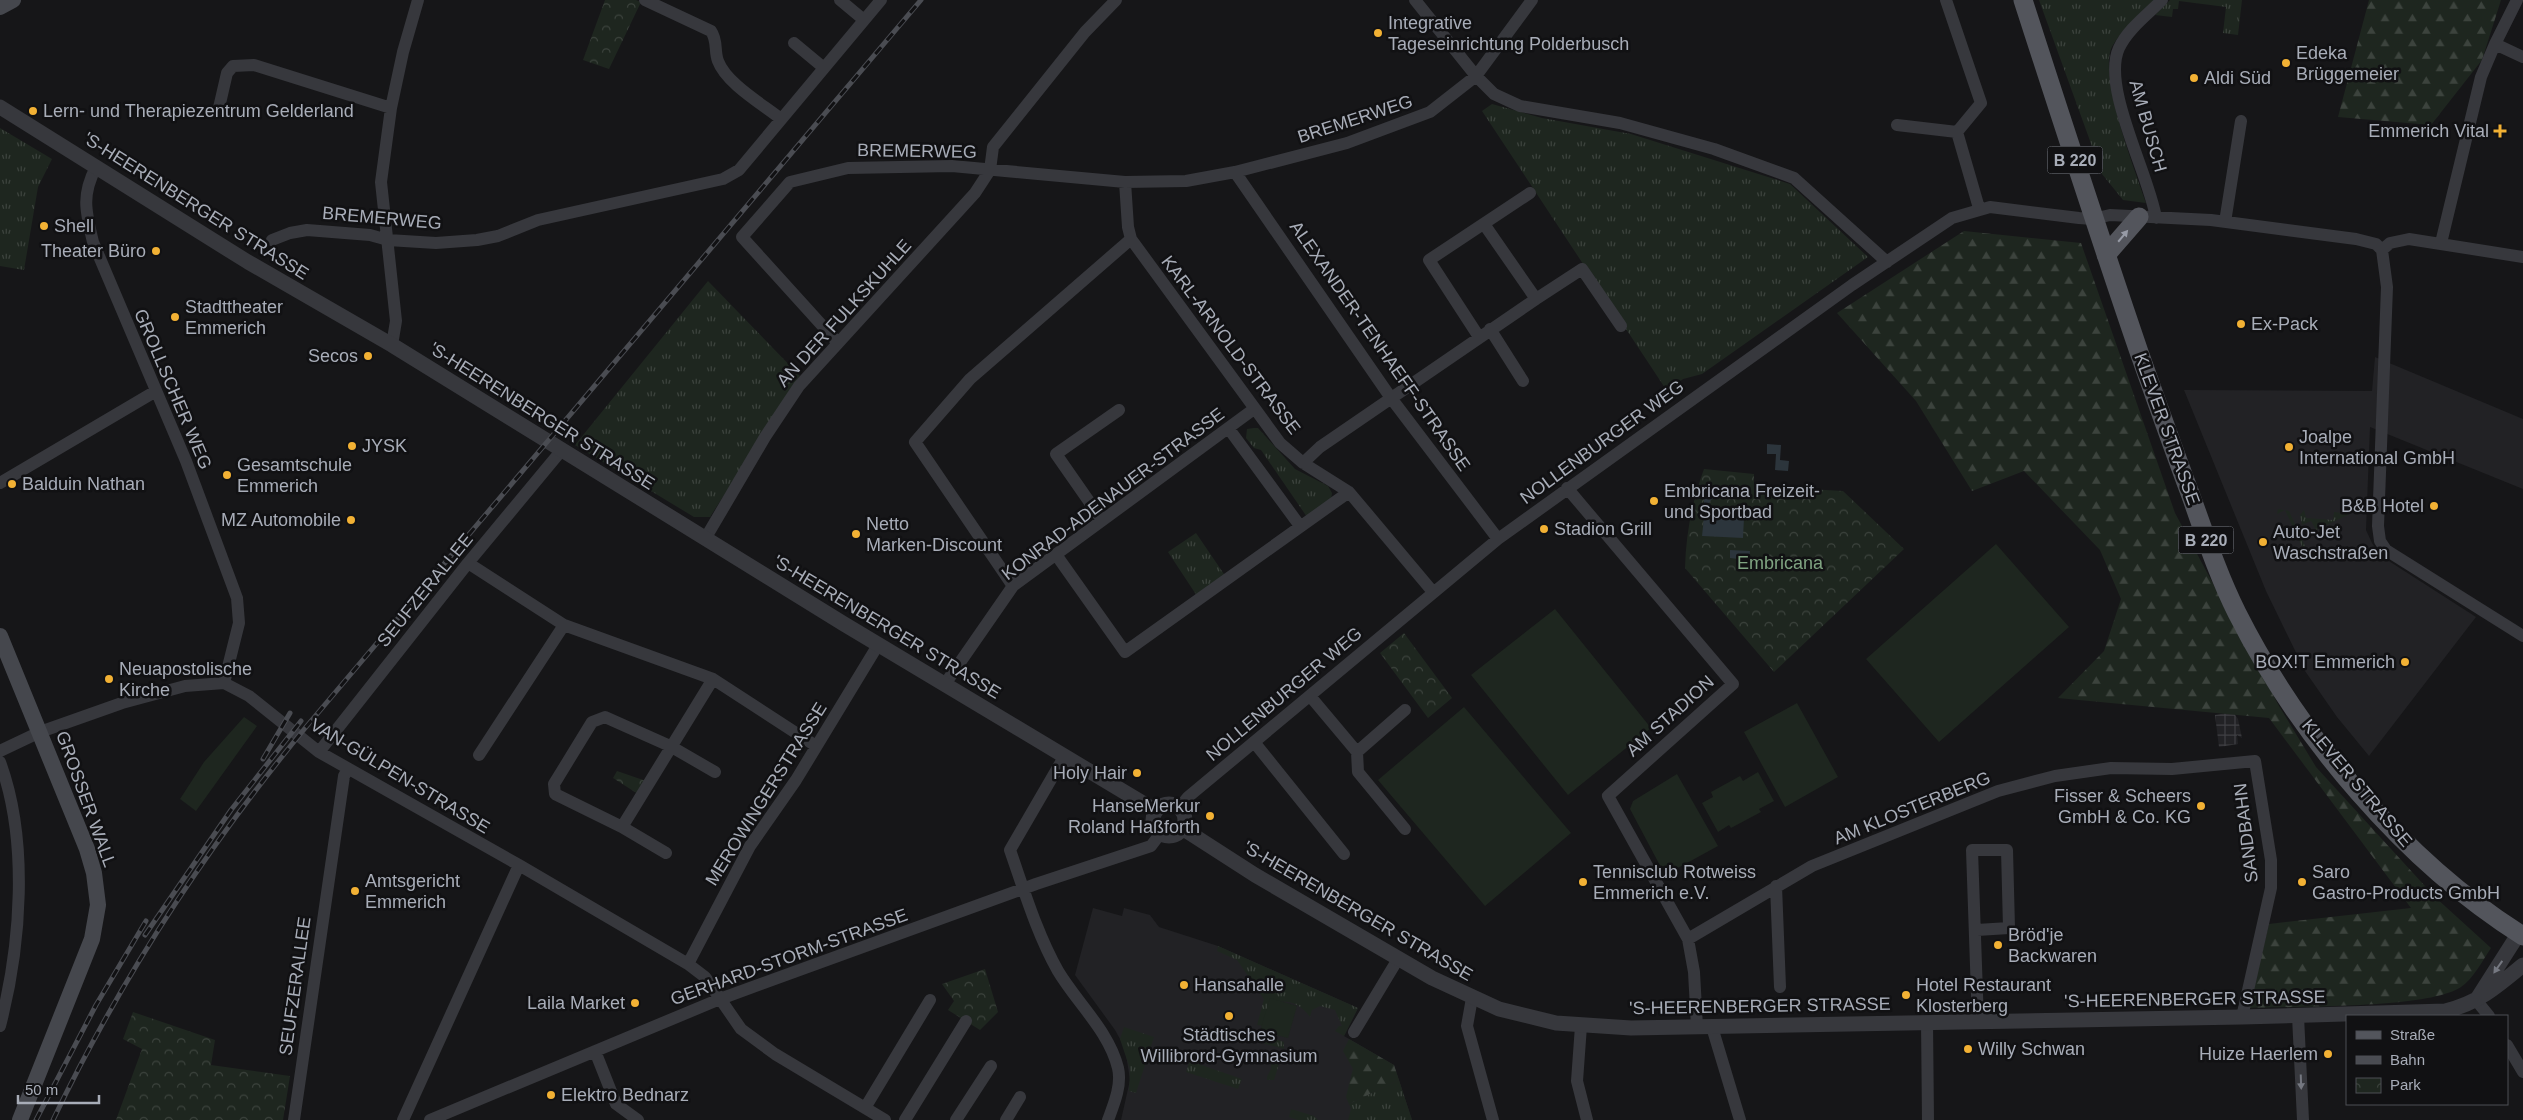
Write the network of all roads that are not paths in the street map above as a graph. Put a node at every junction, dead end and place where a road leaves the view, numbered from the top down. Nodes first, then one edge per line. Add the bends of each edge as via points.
1 (14, 0) edge
2 (418, 0) edge
3 (645, 0) edge
4 (840, 0) edge
5 (881, 0) edge
6 (1116, 0) edge
7 (1415, 0) edge
8 (1532, 0) edge
9 (1946, 0) edge
10 (2023, 0) edge
11 (2162, 0) edge
12 (2517, 0) edge
13 (0, 7) edge
14 (864, 20) junction
15 (794, 42) dead end
16 (2495, 44) junction
17 (2523, 57) edge
18 (824, 68) junction
19 (1476, 76) junction
20 (0, 107) edge
21 (391, 108) junction
22 (218, 112) dead end
23 (781, 119) junction
24 (2241, 121) dead end
25 (1897, 125) dead end
26 (1957, 132) junction
27 (96, 167) junction
28 (990, 170) junction
29 (1235, 172) junction
30 (1125, 182) junction
31 (1530, 194) dead end
32 (1979, 208) junction
33 (2148, 217) junction
34 (2093, 218) junction
35 (2225, 222) junction
36 (1484, 224) junction
37 (1131, 239) junction
38 (272, 240) dead end
39 (388, 240) junction
40 (2441, 243) junction
41 (2382, 250) junction
42 (2106, 255) junction
43 (2523, 257) edge
44 (1887, 262) junction
45 (1536, 299) junction
46 (1621, 326) dead end
47 (1490, 329) junction
48 (1479, 337) junction
49 (838, 343) junction
50 (392, 345) junction
51 (1523, 381) dead end
52 (156, 391) junction
53 (1392, 398) junction
54 (1254, 409) junction
55 (1120, 410) dead end
56 (1229, 429) junction
57 (561, 451) junction
58 (1303, 464) junction
59 (0, 483) edge
60 (1567, 488) junction
61 (1349, 492) junction
62 (1102, 520) junction
63 (1300, 526) junction
64 (705, 539) junction
65 (1498, 539) junction
66 (1056, 556) junction
67 (468, 563) junction
68 (1013, 586) junction
69 (1433, 592) junction
70 (564, 625) junction
71 (0, 636) edge
72 (2523, 636) edge
73 (878, 645) junction
74 (713, 679) junction
75 (224, 683) junction
76 (945, 684) junction
77 (1310, 696) junction
78 (1405, 710) dead end
79 (40, 732) junction
80 (1254, 742) junction
81 (670, 746) junction
82 (816, 746) junction
83 (0, 751) edge
84 (319, 752) junction
85 (1356, 752) junction
86 (479, 755) dead end
87 (1064, 757) junction
88 (2255, 761) joint
89 (0, 762) edge
90 (348, 769) junction
91 (715, 772) dead end
92 (1179, 808) junction
93 (1156, 811) junction
94 (622, 827) junction
95 (1182, 828) junction
96 (1405, 829) dead end
97 (1160, 834) junction
98 (666, 853) dead end
99 (1344, 854) dead end
100 (519, 865) junction
101 (1776, 886) junction
102 (1024, 888) junction
103 (1976, 930) junction
104 (2521, 934) edge
105 (1688, 939) junction
106 (1398, 959) junction
107 (688, 964) junction
108 (2523, 965) edge
109 (1780, 987) dead end
110 (1472, 998) junction
111 (720, 999) junction
112 (930, 1000) dead end
113 (2476, 1000) junction
114 (2488, 1015) edge
115 (2298, 1016) junction
116 (2242, 1017) junction
117 (966, 1022) dead end
118 (1927, 1022) junction
119 (1978, 1023) junction
120 (0, 1026) edge
121 (1581, 1026) junction
122 (1696, 1027) junction
123 (1712, 1027) junction
124 (1354, 1032) dead end
125 (2508, 1047) edge
126 (595, 1051) junction
127 (991, 1066) dead end
128 (2523, 1072) edge
129 (1020, 1097) dead end
130 (865, 1108) junction
131 (20, 1120) edge
132 (294, 1120) edge
133 (403, 1120) edge
134 (430, 1120) edge
135 (638, 1120) edge
136 (885, 1120) edge
137 (905, 1120) edge
138 (956, 1120) edge
139 (1006, 1120) edge
140 (1108, 1120) edge
141 (1493, 1120) edge
142 (1587, 1120) edge
143 (1740, 1120) edge
144 (1928, 1120) edge
145 (2303, 1120) edge

1 - 13 main road
2 - 21 street via 402,52
3 - 23 street via 712,31 717,60 726,76
4 - 14 street
5 - 14 street
6 - 28 street via 1085,32 993,147
7 - 19 street
8 - 19 street, BREMERWEG
9 - 26 street via 1981,103
10 - 34 main road, KLEVER STRASSE / B 220
11 - 33 street, AM BUSCH via 2130,30 2114,61 2121,105
12 - 16 street
14 - 18 street
15 - 18 street
16 - 17 street
16 - 40 street via 2480,77
18 - 23 street
19 - 29 street, BREMERWEG via 1430,112 1347,143
19 - 44 street via 1494,94 1520,106 1620,123 1714,149 1794,178
20 - 27 street, 'S-HEERENBERGER STRASSE
21 - 22 street via 247,65 234,66 227,72
21 - 39 street via 381,182
23 - 39 street, BREMERWEG via 739,170 723,179 538,220 498,236 477,240 436,243
24 - 35 street
25 - 26 street
26 - 32 street
27 - 50 street, 'S-HEERENBERGER STRASSE via 248,262
27 - 52 street, GROLLSCHER WEG via 85,192 85,208 93,242
28 - 30 street, BREMERWEG
28 - 49 street, AN DER FULKSKUHLE via 975,193
28 - 49 street, BREMERWEG via 952,166 848,168 790,182 778,193 742,237
29 - 30 street, BREMERWEG via 1186,181
29 - 53 street, ALEXANDER-TENHAEFF-STRASSE
30 - 37 street, KARL-ARNOLD-STRASSE
31 - 36 street
32 - 34 street, NOLLENBURGER WEG
32 - 44 street, NOLLENBURGER WEG via 1952,218
33 - 34 street, NOLLENBURGER WEG via 2110,215
33 - 35 street, NOLLENBURGER WEG
42 -> 33 main road
34 - 42 main road, KLEVER STRASSE / B 220
35 - 41 street, NOLLENBURGER WEG via 2356,239 2376,244
36 - 45 street
36 - 48 street via 1429,260
37 - 54 street, KARL-ARNOLD-STRASSE
37 - 68 street via 970,379 915,442
38 - 39 street, BREMERWEG via 307,230 370,235
39 - 50 street via 396,321
40 - 41 street via 2409,239 2390,244
40 - 43 street
41 - 72 street via 2387,287 2378,518 2380,541 2386,550
42 - 104 main road, KLEVER STRASSE / B 220 via 2211,553 2236,611 2260,654 2334,762 2390,826 2464,896
44 - 60 street, NOLLENBURGER WEG
45 - 46 street via 1582,269
45 - 47 street
47 - 48 street
47 - 51 street
48 - 53 street
49 - 64 street, AN DER FULKSKUHLE via 794,393
50 - 57 street, 'S-HEERENBERGER STRASSE
52 - 59 street
52 - 75 street, GROLLSCHER WEG via 237,598 240,623
53 - 58 street via 1320,448
53 - 65 street, ALEXANDER-TENHAEFF-STRASSE
54 - 56 street, KONRAD-ADENAUER-STRASSE
54 - 58 street, KARL-ARNOLD-STRASSE via 1280,443
55 - 62 street via 1056,454
56 - 62 street, KONRAD-ADENAUER-STRASSE
56 - 63 street
57 - 64 street, 'S-HEERENBERGER STRASSE
57 - 67 street, SEUFZERALLEE
58 - 61 street, KARL-ARNOLD-STRASSE
60 - 65 street, NOLLENBURGER WEG
60 - 105 street, AM STADION via 1733,684 1608,796
61 - 63 street
61 - 69 street, KARL-ARNOLD-STRASSE
62 - 66 street, KONRAD-ADENAUER-STRASSE
63 - 66 street via 1125,652
64 - 73 street, 'S-HEERENBERGER STRASSE
65 - 69 street, NOLLENBURGER WEG
66 - 68 street, KONRAD-ADENAUER-STRASSE
67 - 70 street
67 - 84 street, SEUFZERALLEE
68 - 76 street, KONRAD-ADENAUER-STRASSE
69 - 77 street, NOLLENBURGER WEG
70 - 74 street
70 - 86 street
71 - 79 main road, GROSSER WALL
73 - 76 street, 'S-HEERENBERGER STRASSE
73 - 82 street, MEROWINGERSTRASSE
74 - 81 street
74 - 82 street
75 - 79 street via 185,686 122,703
75 - 84 street, VAN-GÜLPEN-STRASSE via 249,696
76 - 87 street, 'S-HEERENBERGER STRASSE
77 - 80 street, NOLLENBURGER WEG
77 - 85 street
78 - 85 street
79 - 83 street
79 - 131 main road, GROSSER WALL via 87,849 98,905 92,939
80 - 92 street, NOLLENBURGER WEG
80 - 99 street
81 - 91 street
81 - 94 street
81 - 94 street via 605,717 592,722 554,784 555,794
82 - 107 street, MEROWINGERSTRASSE via 750,846
84 - 90 street, VAN-GÜLPEN-STRASSE
85 - 96 street via 1358,772
87 - 93 street, 'S-HEERENBERGER STRASSE
87 - 102 street via 1010,850
88 - 101 street, AM KLOSTERBERG via 2172,769 2111,768 2054,776 1998,791 1812,866
88 - 116 street, SANDBAHN via 2271,860 2271,888
89 - 120 street via 7,781 18,845 11,974
90 - 100 street, VAN-GÜLPEN-STRASSE
90 - 132 street, SEUFZERALLEE via 344,776 332,851
92 - 93 street via 1173,804 1164,805
92 - 95 street via 1185,819
93 - 97 street via 1153,823
94 - 98 street
95 - 97 street via 1171,836
95 - 106 street, 'S-HEERENBERGER STRASSE
97 - 102 street, GERHARD-STORM-STRASSE via 1151,846
100 - 107 street, VAN-GÜLPEN-STRASSE
100 - 133 street
101 - 105 street, AM KLOSTERBERG
101 - 109 street
102 - 111 street, GERHARD-STORM-STRASSE
102 - 140 street via 1058,970 1102,1033 1116,1062 1117,1094
103 - 103 street via 1972,850 2007,850 2009,928
103 - 119 street
104 -> 113 street
105 - 122 street via 1694,972
106 - 110 street, 'S-HEERENBERGER STRASSE
106 - 124 street
107 - 111 street, VAN-GÜLPEN-STRASSE via 705,977
108 - 113 street, 'S-HEERENBERGER STRASSE via 2498,987
110 - 121 street, 'S-HEERENBERGER STRASSE via 1499,1010
110 - 141 street via 1467,1026
111 - 126 street, GERHARD-STORM-STRASSE
111 - 130 street, VAN-GÜLPEN-STRASSE via 741,1029
112 - 130 street
113 - 114 street
113 - 115 street, 'S-HEERENBERGER STRASSE via 2444,1012
115 - 116 street, 'S-HEERENBERGER STRASSE
115 -> 145 street
116 - 119 street, 'S-HEERENBERGER STRASSE
117 - 137 street
118 - 119 street, 'S-HEERENBERGER STRASSE
118 - 123 street, 'S-HEERENBERGER STRASSE
118 - 144 street
121 - 122 street, 'S-HEERENBERGER STRASSE
121 - 142 street via 1577,1081
122 - 123 street, 'S-HEERENBERGER STRASSE
123 - 143 street
125 - 128 street
126 - 134 street, GERHARD-STORM-STRASSE
126 - 135 street via 616,1104
127 - 138 street
129 - 139 street
130 - 136 street, VAN-GÜLPEN-STRASSE

